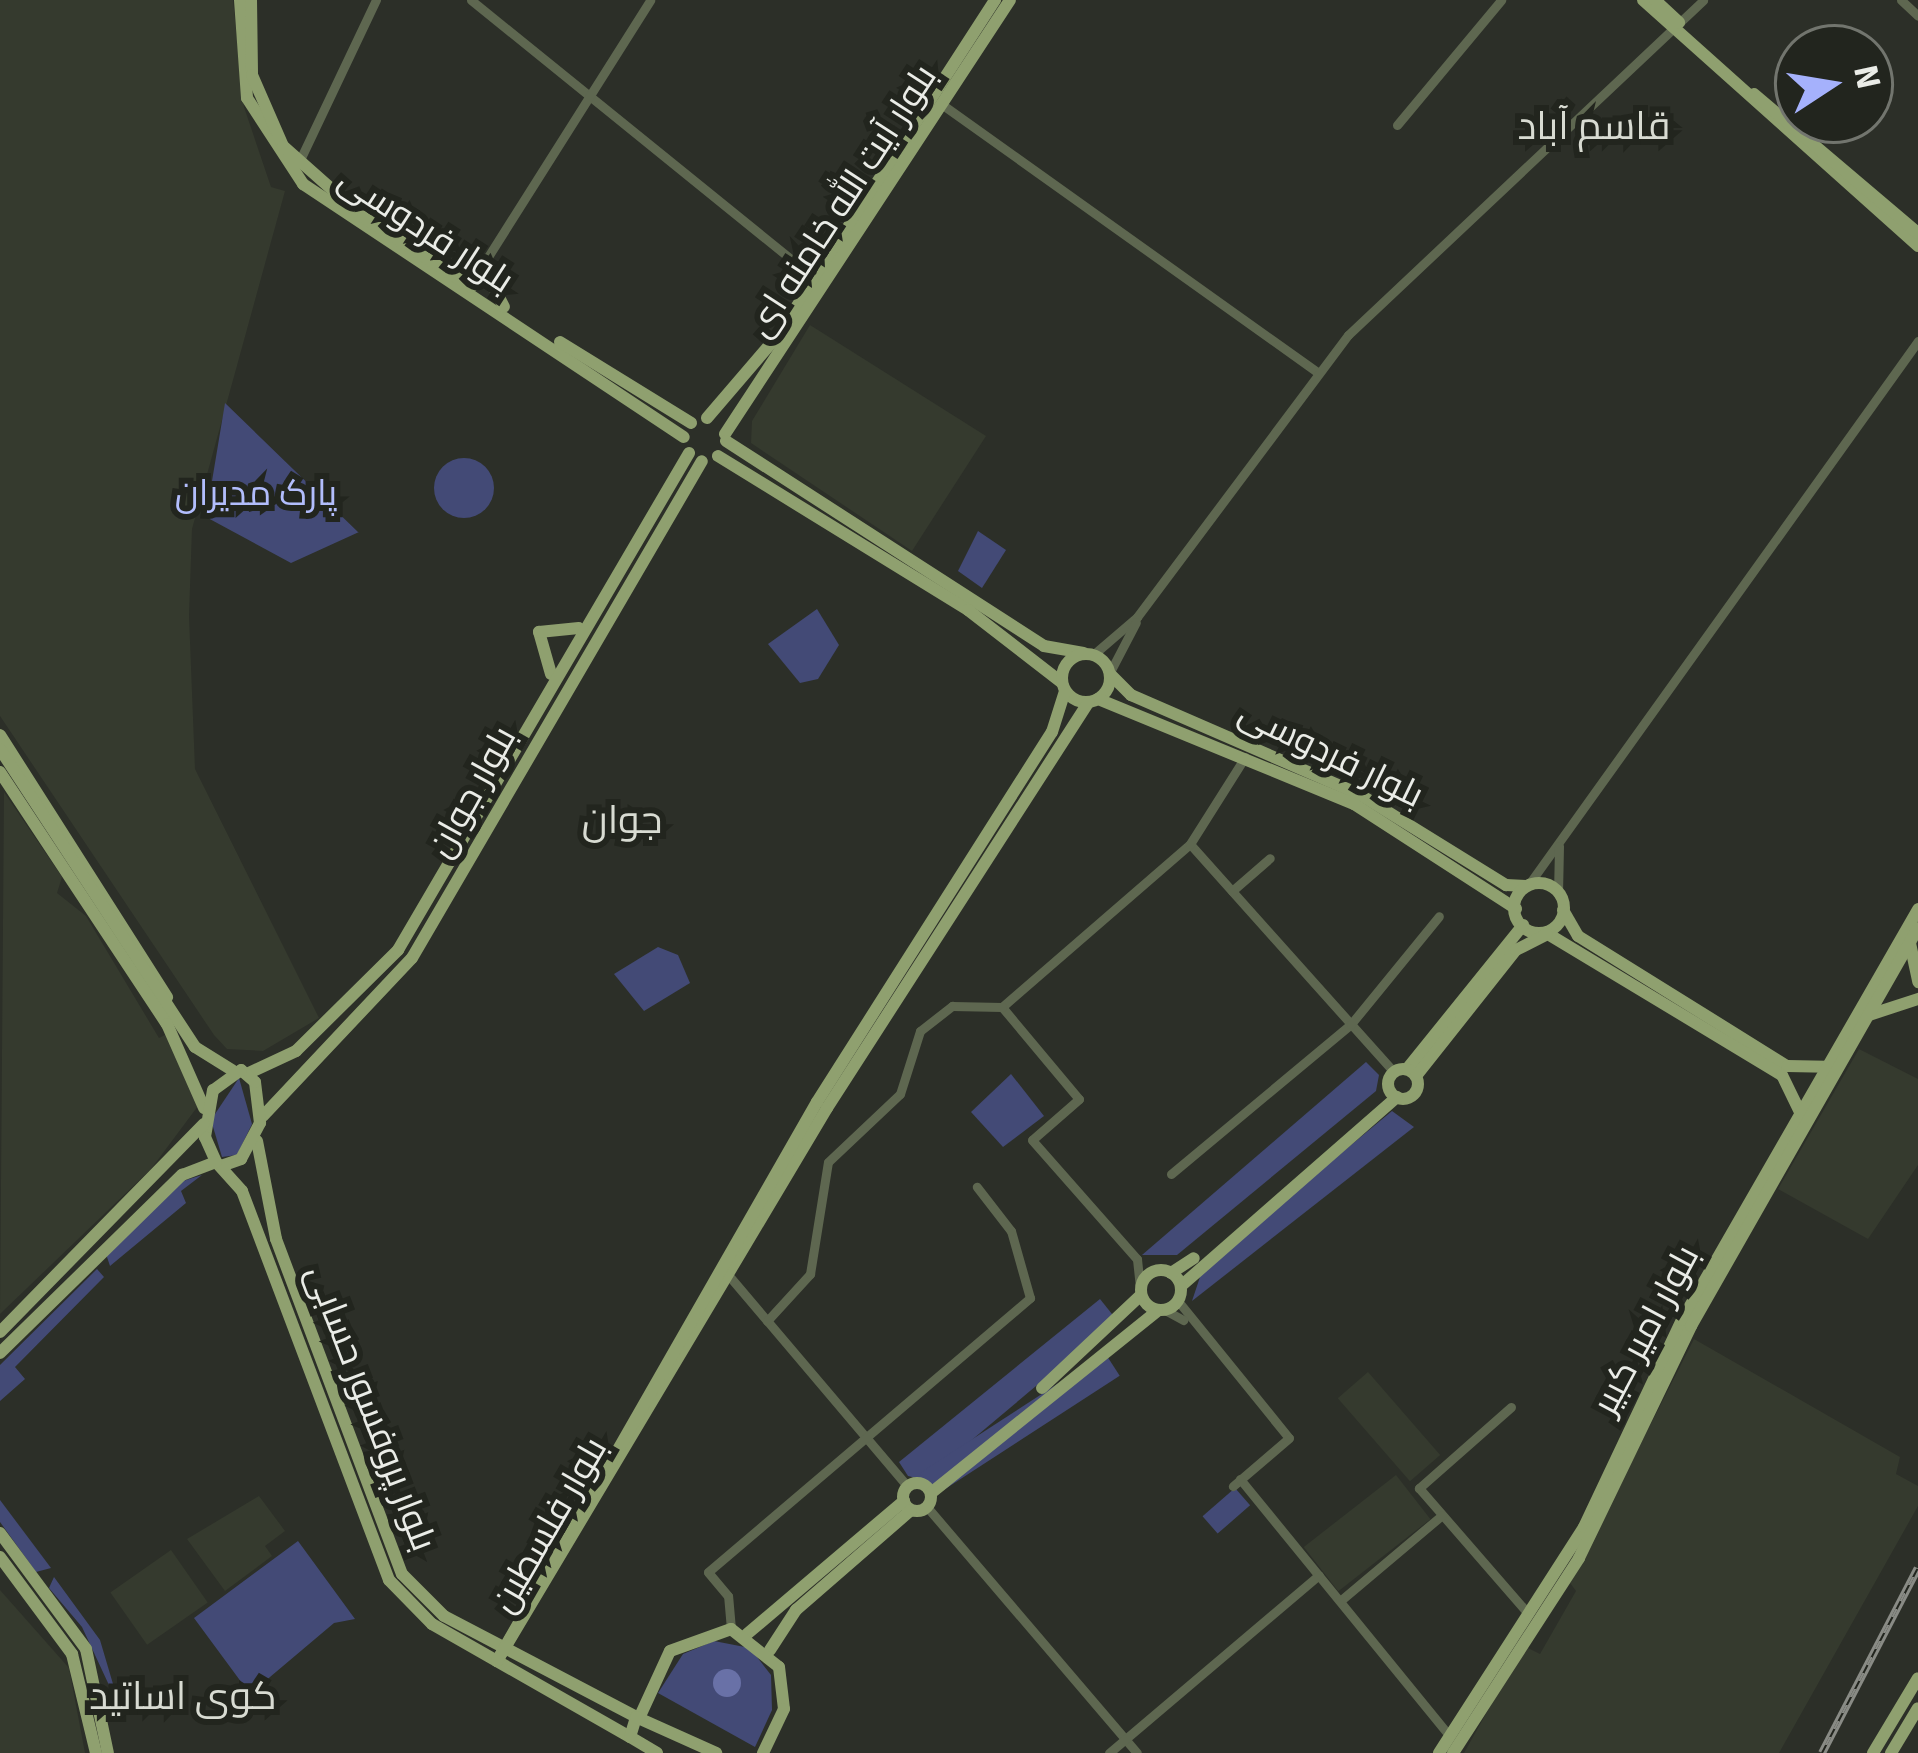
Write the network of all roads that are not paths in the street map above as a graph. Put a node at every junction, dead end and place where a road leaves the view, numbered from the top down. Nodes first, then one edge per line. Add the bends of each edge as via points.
1 (240, 0) edge
2 (251, 0) edge
3 (376, 0) edge
4 (471, 0) edge
5 (650, 0) edge
6 (995, 0) edge
7 (1010, 0) edge
8 (1501, 0) edge
9 (1642, 0) edge
10 (1655, 0) edge
11 (1703, 0) edge
12 (1901, 0) edge
13 (1918, 16) edge
14 (1676, 25) junction
15 (585, 93) junction
16 (940, 103) junction
17 (1397, 125) dead end
18 (298, 164) junction
19 (1918, 233) edge
20 (1918, 245) edge
21 (482, 264) junction
22 (815, 279) junction
23 (467, 289) junction
24 (504, 308) junction
25 (1918, 341) edge
26 (1319, 373) junction
27 (728, 399) junction
28 (739, 411) junction
29 (707, 418) junction
30 (692, 423) junction
31 (684, 437) junction
32 (726, 437) junction
33 (718, 457) junction
34 (692, 463) junction
35 (1137, 617) junction
36 (580, 628) junction
37 (1058, 651) junction
38 (563, 654) junction
39 (1089, 654) junction
40 (578, 663) junction
41 (1048, 665) junction
42 (1110, 673) junction
43 (551, 674) junction
44 (1063, 686) junction
45 (1094, 701) junction
46 (1128, 701) junction
47 (1059, 715) junction
48 (1075, 720) junction
49 (0, 735) edge
50 (0, 749) edge
51 (1245, 757) junction
52 (0, 772) edge
53 (1561, 840) junction
54 (1190, 844) junction
55 (1270, 858) dead end
56 (1528, 885) junction
57 (1232, 891) junction
58 (1558, 894) junction
59 (1918, 908) edge
60 (1516, 909) junction
61 (1563, 910) junction
62 (1439, 916) dead end
63 (1523, 925) junction
64 (1911, 933) edge
65 (1547, 934) junction
66 (1882, 982) junction
67 (1918, 984) edge
68 (1918, 999) edge
69 (1002, 1007) junction
70 (170, 1010) junction
71 (1867, 1016) junction
72 (1351, 1024) junction
73 (203, 1056) junction
74 (276, 1062) junction
75 (1826, 1067) junction
76 (232, 1070) junction
77 (191, 1073) junction
78 (249, 1073) junction
79 (1406, 1073) junction
80 (287, 1079) junction
81 (1393, 1093) junction
82 (822, 1105) junction
83 (1800, 1112) junction
84 (204, 1118) junction
85 (259, 1128) junction
86 (179, 1153) junction
87 (220, 1163) junction
88 (190, 1169) junction
89 (1171, 1174) dead end
90 (259, 1183) junction
91 (977, 1187) dead end
92 (242, 1191) junction
93 (1741, 1228) junction
94 (1136, 1259) junction
95 (1156, 1270) junction
96 (1172, 1273) junction
97 (730, 1277) junction
98 (1180, 1286) junction
99 (1140, 1291) junction
100 (1178, 1301) junction
101 (1161, 1311) junction
102 (767, 1321) junction
103 (1188, 1322) junction
104 (0, 1332) edge
105 (0, 1353) edge
106 (1511, 1407) dead end
107 (867, 1438) junction
108 (908, 1486) junction
109 (928, 1495) junction
110 (907, 1506) junction
111 (1442, 1515) junction
112 (0, 1533) edge
113 (0, 1557) edge
114 (1319, 1575) junction
115 (1340, 1601) junction
116 (1526, 1611) junction
117 (517, 1627) junction
118 (465, 1629) junction
119 (731, 1629) junction
120 (747, 1634) junction
121 (770, 1650) junction
122 (501, 1654) junction
123 (536, 1671) junction
124 (1918, 1678) edge
125 (1918, 1708) edge
126 (639, 1716) junction
127 (1449, 1735) junction
128 (629, 1737) junction
129 (1125, 1739) junction
130 (96, 1753) edge
131 (108, 1753) edge
132 (657, 1753) edge
133 (716, 1753) edge
134 (763, 1753) edge
135 (1108, 1753) edge
136 (1137, 1753) edge
137 (1439, 1753) edge
138 (1453, 1753) edge
139 (1873, 1753) edge
140 (1892, 1753) edge

1 - 23 main road, بلوار فردوسی via 242,78 275,153 341,215
2 - 18 main road, بلوار فردوسی via 252,75
3 - 18 street
4 - 15 street
5 - 15 street
6 - 22 main road, بلوار آیت الله خامنه ای
7 - 16 main road, بلوار آیت الله خامنه ای
8 - 17 street
9 - 14 main road
10 - 14 main road
11 - 14 street
12 - 13 street
14 - 19 main road
14 - 20 main road
14 - 26 street
15 - 21 street
15 - 22 street
16 - 26 street
16 - 28 main road, بلوار آیت الله خامنه ای
18 - 23 main road, بلوار فردوسی
21 - 23 street
21 - 24 main road
22 - 27 main road, بلوار آیت الله خامنه ای
23 - 24 main road, بلوار فردوسی
23 - 31 main road, بلوار فردوسی
24 - 30 main road, بلوار فردوسی
25 - 53 street
26 - 35 street
27 - 28 main road
27 - 29 main road, بلوار آیت الله خامنه ای
28 - 32 main road, بلوار آیت الله خامنه ای
29 - 30 main road
29 - 32 main road
30 - 31 main road
31 - 34 main road
32 - 33 main road
32 - 37 main road
33 - 34 main road
33 - 41 main road
34 - 36 main road, بلوار جوان
34 - 40 main road, بلوار جوان
35 - 39 street
35 - 42 street
36 - 38 main road, بلوار جوان
36 - 43 main road via 539,632
37 - 39 main road
37 - 41 main road
38 - 40 main road
38 - 43 main road, بلوار جوان
39 - 42 main road, بلوار فردوسی
39 - 44 main road
40 - 80 main road, بلوار جوان via 412,958
41 - 44 main road
42 - 45 main road, بلوار فلسطین
42 - 46 main road, بلوار فردوسی
43 - 74 main road, بلوار جوان via 398,950
44 - 45 main road, بلوار فردوسی
44 - 47 main road, بلوار فلسطین
45 - 46 main road, بلوار فردوسی
45 - 48 main road, بلوار فلسطین
46 - 51 main road, بلوار فردوسی
46 - 56 main road, بلوار فردوسی via 1359,794 1506,885
47 - 48 main road
47 - 82 main road, بلوار فلسطین
48 - 82 main road, بلوار فلسطین
49 - 70 main road via 161,977
50 - 70 main road
51 - 54 street
51 - 60 main road, بلوار فردوسی via 1365,810
52 - 77 main road, بلوار پروفسور حسابی
53 - 56 street
53 - 58 street
54 - 57 street
54 - 69 street
55 - 57 street
56 - 58 main road
56 - 60 main road
57 - 72 street
58 - 61 main road
59 - 64 main road, بلوار امیر کبیر
60 - 63 main road
61 - 65 main road
61 - 75 main road via 1578,936 1787,1066
62 - 72 street
63 - 65 main road
63 - 79 main road
64 - 66 main road, بلوار امیر کبیر
64 - 67 main road
65 - 79 main road via 1516,950
65 - 83 main road via 1782,1075
66 - 67 main road
66 - 68 main road
66 - 71 main road, بلوار امیر کبیر
66 - 75 main road, بلوار امیر کبیر
68 - 71 main road
69 - 94 street via 1079,1099 1031,1140
69 - 102 street via 952,1006 920,1031 900,1094 828,1162 810,1274
70 - 73 main road
71 - 93 main road, بلوار امیر کبیر
72 - 79 street
72 - 89 street
73 - 76 main road
73 - 77 main road via 205,1070
74 - 78 main road, بلوار جوان
74 - 80 main road via 273,1078
75 - 83 main road, بلوار امیر کبیر
76 - 78 main road
76 - 84 main road
77 - 84 main road, بلوار پروفسور حسابی
78 - 85 main road, بلوار پروفسور حسابی
79 - 81 main road
79 - 81 main road via 1413,1095
80 - 85 main road, بلوار جوان
81 - 96 main road
81 - 98 main road
82 - 97 main road, بلوار فلسطین
82 - 117 main road, بلوار فلسطین
83 - 93 main road, بلوار امیر کبیر
84 - 86 main road
84 - 87 main road, بلوار پروفسور حسابی
85 - 87 main road, بلوار جوان
85 - 90 main road, بلوار پروفسور حسابی
86 - 88 main road via 193,1157
86 - 104 main road
87 - 88 main road
87 - 92 main road, بلوار پروفسور حسابی
88 - 105 main road
90 - 92 main road
90 - 118 main road, بلوار پروفسور حسابی via 385,1548 418,1595
91 - 107 street via 1011,1231 1030,1298
92 - 122 main road, بلوار پروفسور حسابی via 379,1563 432,1624
93 - 116 main road, بلوار امیر کبیر via 1584,1527
93 - 138 main road, بلوار امیر کبیر via 1579,1558
94 - 95 street
94 - 99 street
95 - 96 main road
95 - 99 main road
96 - 98 main road
97 - 102 street
97 - 117 main road, بلوار فلسطین
98 - 100 main road
99 - 101 main road
99 - 109 main road
100 - 101 main road
100 - 103 street
101 - 103 street
101 - 109 main road
102 - 107 street
103 - 114 street via 1288,1438 1236,1482
106 - 111 street via 1419,1488
107 - 108 street
107 - 119 street via 708,1572 728,1596
108 - 109 main road
108 - 110 main road
109 - 110 main road
109 - 129 street
110 - 120 main road
110 - 121 main road via 796,1610
111 - 115 street
111 - 116 street
112 - 131 main road via 86,1649
113 - 130 main road via 72,1654
114 - 115 street
114 - 129 street
115 - 127 street
116 - 127 main road, بلوار امیر کبیر
117 - 118 main road
117 - 122 main road, بلوار فلسطین
117 - 123 main road
118 - 122 main road, بلوار پروفسور حسابی
119 - 120 main road
119 - 126 main road via 670,1651
120 - 121 main road
121 - 134 main road via 784,1709
122 - 123 main road, بلوار پروفسور حسابی
122 - 128 main road, بلوار پروفسور حسابی
123 - 126 main road, بلوار پروفسور حسابی
124 - 139 main road
125 - 140 main road
126 - 128 main road
126 - 133 main road, بلوار پروفسور حسابی
127 - 137 main road, بلوار امیر کبیر
128 - 132 main road, بلوار پروفسور حسابی
129 - 135 street
129 - 136 street

